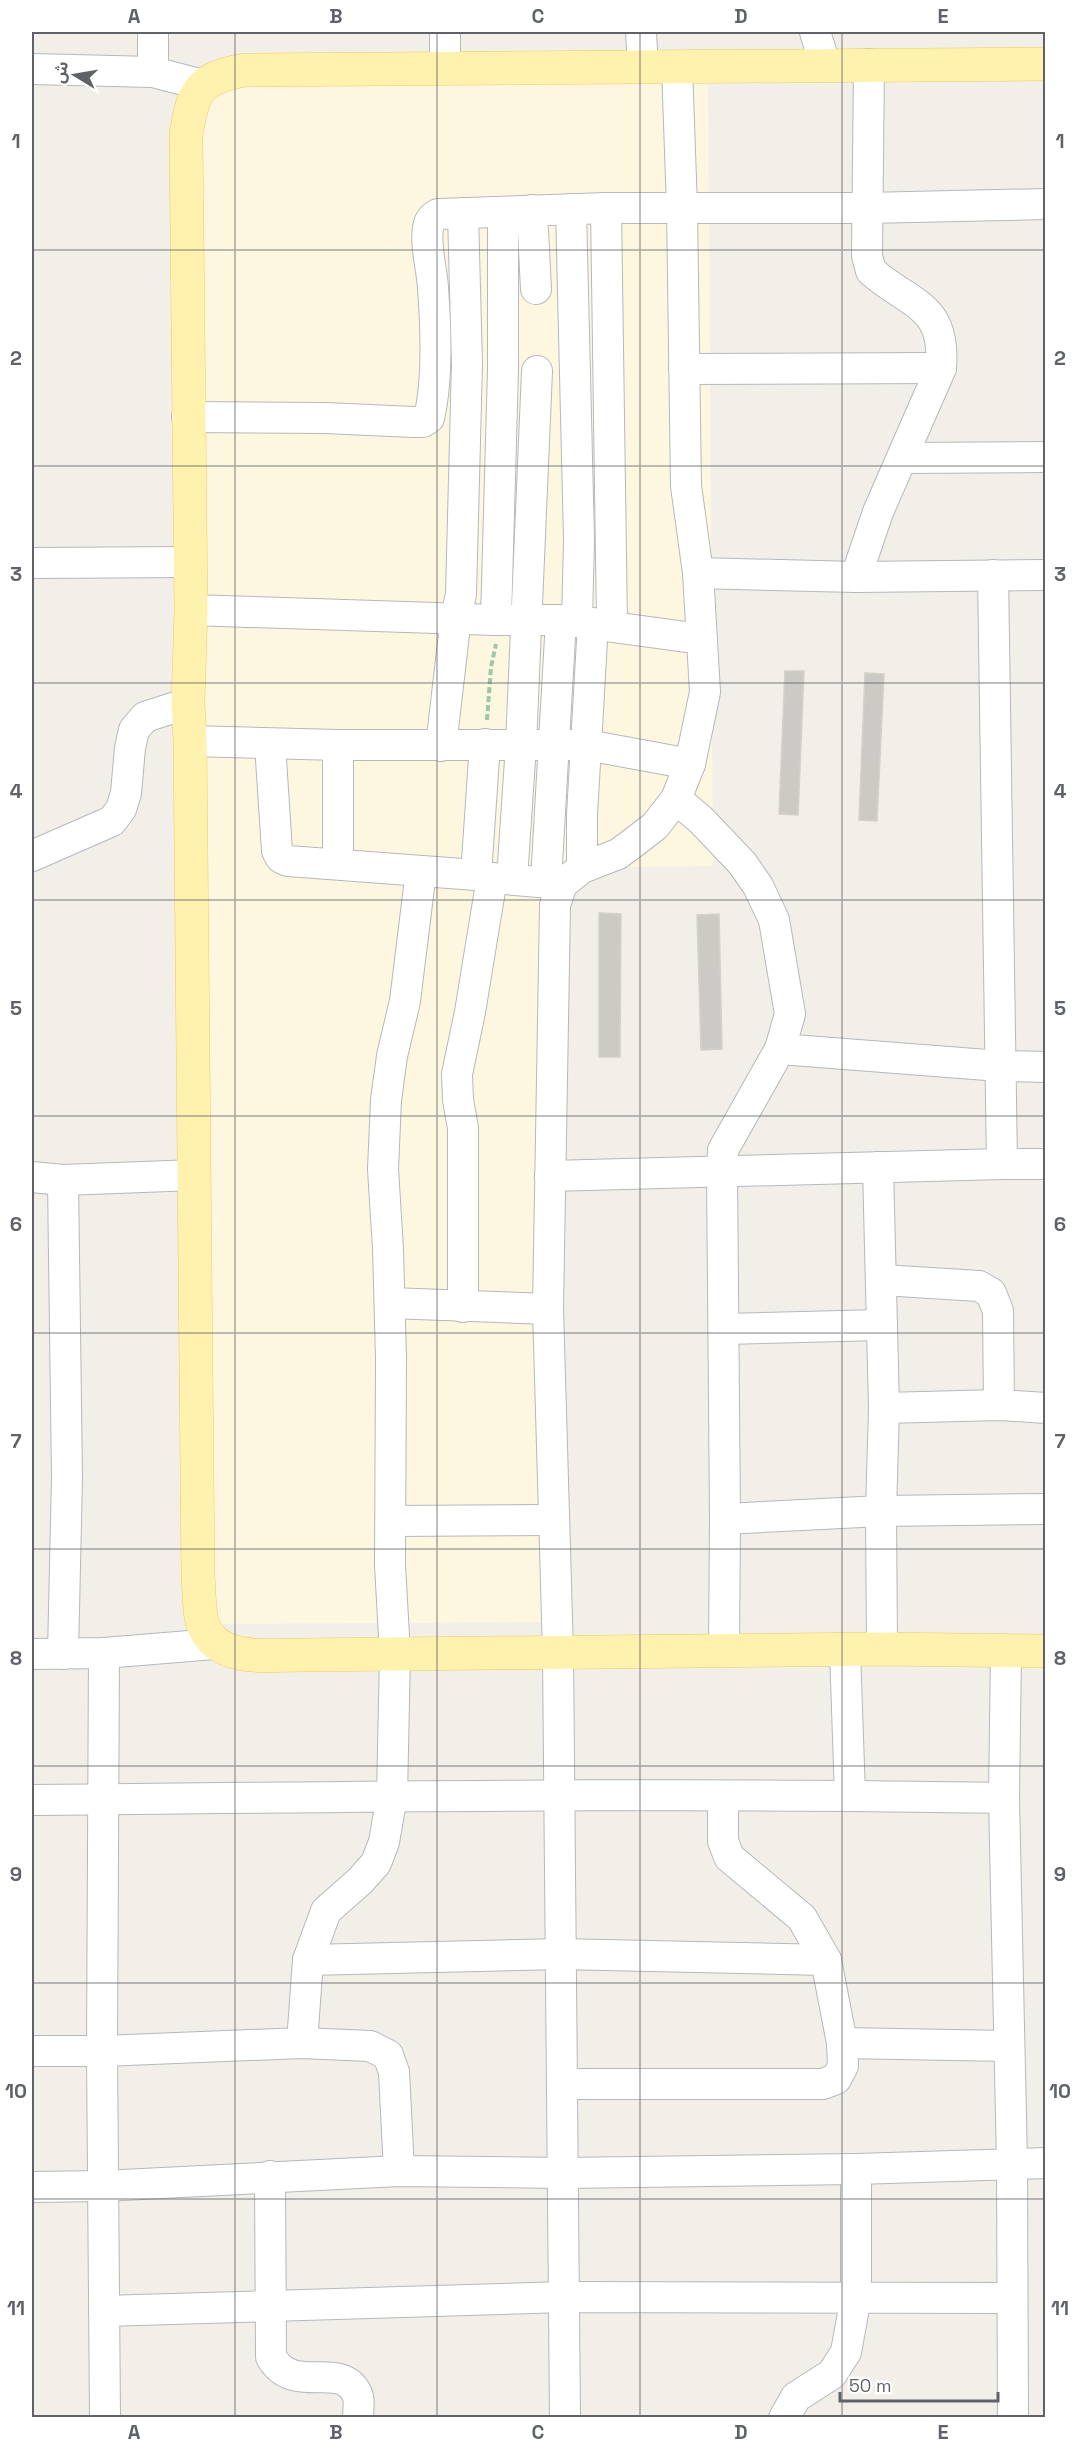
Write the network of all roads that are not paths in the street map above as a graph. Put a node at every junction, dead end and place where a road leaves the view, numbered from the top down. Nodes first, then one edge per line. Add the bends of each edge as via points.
1 (153, 32) edge
2 (445, 32) edge
3 (641, 32) edge
4 (815, 32) edge
5 (1046, 63) edge
6 (825, 64) junction
7 (868, 64) junction
8 (677, 66) junction
9 (643, 67) junction
10 (445, 68) junction
11 (32, 69) edge
12 (153, 72) junction
13 (203, 85) junction
14 (1046, 204) edge
15 (606, 208) junction
16 (682, 208) junction
17 (866, 208) junction
18 (571, 209) junction
19 (517, 211) junction
20 (463, 213) junction
21 (536, 289) junction
22 (572, 289) junction
23 (503, 290) junction
24 (467, 364) junction
25 (434, 365) junction
26 (941, 368) junction
27 (503, 369) junction
28 (684, 369) junction
29 (537, 371) junction
30 (574, 371) junction
31 (187, 417) junction
32 (1046, 457) edge
33 (902, 458) junction
34 (190, 562) junction
35 (32, 563) edge
36 (698, 573) junction
37 (1046, 574) edge
38 (993, 575) junction
39 (856, 577) junction
40 (191, 610) junction
41 (456, 617) junction
42 (511, 620) junction
43 (586, 622) junction
44 (701, 639) junction
45 (188, 702) junction
46 (190, 741) junction
47 (270, 744) junction
48 (484, 744) junction
49 (338, 745) junction
50 (521, 745) junction
51 (587, 745) junction
52 (441, 746) junction
53 (553, 746) junction
54 (690, 764) junction
55 (676, 799) junction
56 (32, 856) edge
57 (338, 864) junction
58 (421, 871) junction
59 (493, 877) junction
60 (563, 878) junction
61 (780, 1049) junction
62 (1000, 1066) junction
63 (1046, 1067) edge
64 (1002, 1164) junction
65 (1046, 1164) edge
66 (878, 1167) junction
67 (722, 1171) junction
68 (195, 1175) junction
69 (550, 1176) junction
70 (32, 1177) edge
71 (63, 1180) junction
72 (882, 1280) junction
73 (390, 1303) junction
74 (463, 1307) junction
75 (548, 1309) junction
76 (882, 1325) junction
77 (724, 1329) junction
78 (999, 1405) junction
79 (884, 1408) junction
80 (1046, 1408) edge
81 (1046, 1509) edge
82 (881, 1511) junction
83 (725, 1519) junction
84 (553, 1520) junction
85 (391, 1521) junction
86 (214, 1644) junction
87 (882, 1649) junction
88 (845, 1650) junction
89 (724, 1651) junction
90 (1006, 1651) junction
91 (1046, 1651) edge
92 (558, 1652) junction
93 (104, 1653) junction
94 (32, 1654) edge
95 (63, 1654) junction
96 (395, 1654) junction
97 (392, 1796) junction
98 (559, 1796) junction
99 (850, 1796) junction
100 (723, 1797) junction
101 (1004, 1798) junction
102 (102, 1799) junction
103 (32, 1800) edge
104 (560, 1954) junction
105 (308, 1960) junction
106 (826, 1960) junction
107 (302, 2043) junction
108 (842, 2043) junction
109 (1009, 2046) junction
110 (32, 2051) edge
111 (102, 2051) junction
112 (562, 2085) junction
113 (1012, 2163) junction
114 (1046, 2163) edge
115 (856, 2169) junction
116 (399, 2171) junction
117 (563, 2173) junction
118 (270, 2176) junction
119 (103, 2186) junction
120 (32, 2187) edge
121 (565, 2297) junction
122 (856, 2297) junction
123 (1011, 2298) junction
124 (271, 2306) junction
125 (104, 2311) junction
126 (105, 2418) edge
127 (358, 2418) edge
128 (565, 2418) edge
129 (784, 2418) edge
130 (1013, 2418) edge

1 - 12 street
2 - 10 street
3 - 9 street
4 - 6 street
5 - 7 main road
6 - 7 main road
6 - 8 main road
7 - 17 street
8 - 9 main road
8 - 16 street
9 - 10 main road
10 - 13 main road via 245,70 220,75
11 - 12 street
12 - 13 street
13 - 31 main road via 194,101 186,135
14 - 17 street
15 - 16 street
15 - 18 street
15 - 43 street
16 - 17 street
16 - 28 street
17 - 26 street via 867,256 872,271 921,305 937,325
18 - 19 street
18 - 22 street
19 - 20 street
19 - 21 street
19 - 23 street
20 - 24 street
20 - 25 street via 438,214 428,225
21 - 22 street
21 - 23 street
22 - 30 street
23 - 27 street
24 - 25 street
24 - 27 street
24 - 41 street via 461,594
25 - 31 street via 429,418 423,422
26 - 28 street
26 - 33 street
27 - 29 street
27 - 42 street
28 - 36 street via 686,486
29 - 30 street
29 - 42 street
30 - 43 street via 579,540
31 - 34 main road
32 - 33 street
33 - 39 street
34 - 35 street
34 - 40 main road
36 - 39 street
36 - 44 street
37 - 38 street
38 - 39 street
38 - 62 street
40 - 41 street
40 - 45 main road
41 - 42 street
41 - 52 street
42 - 43 street
42 - 50 street
43 - 44 street
43 - 51 street
43 - 53 street
44 - 54 street via 705,693
45 - 46 main road
45 - 56 street via 145,717 134,730 126,793 112,821
46 - 47 street
46 - 68 main road
47 - 49 street
47 - 57 street via 277,851 288,861
48 - 50 street
48 - 52 street
48 - 59 street
49 - 52 street
49 - 57 street
50 - 53 street
50 - 59 street
51 - 53 street
51 - 54 street
51 - 60 street via 582,814
53 - 60 street
54 - 55 street
55 - 60 street via 655,826 618,854
55 - 61 street via 701,819 742,863 774,920 790,1014
57 - 58 street
58 - 59 street
58 - 73 street via 405,1001 386,1100 383,1169
59 - 60 street
59 - 74 street via 458,1074 463,1128
60 - 69 street via 555,905
61 - 62 street
61 - 67 street via 723,1150
62 - 63 street
62 - 64 street
64 - 65 street
64 - 66 street
66 - 67 street
66 - 72 street
67 - 69 street
67 - 77 street
68 - 71 street
68 - 86 main road via 198,1575 201,1618
69 - 75 street
70 - 71 street
71 - 95 street via 67,1478
72 - 76 street
72 - 78 street via 979,1286 991,1293 998,1311
73 - 74 street
73 - 85 street
74 - 75 street
75 - 84 street
76 - 77 street
76 - 79 street
77 - 83 street
78 - 79 street
78 - 80 street
79 - 82 street
81 - 82 street
82 - 83 street
82 - 87 street
83 - 89 street
84 - 85 street
84 - 92 street
85 - 96 street
86 - 93 street
86 - 96 main road via 231,1652 256,1655
87 - 88 main road
87 - 90 main road
88 - 89 main road
88 - 99 street
89 - 92 main road
90 - 91 main road
90 - 101 street
92 - 96 main road
92 - 98 street
93 - 95 street
93 - 102 street
94 - 95 street
96 - 97 street
97 - 98 street
97 - 102 street
97 - 105 street via 376,1863 326,1911
98 - 100 street
98 - 104 street
99 - 100 street
99 - 101 street
100 - 106 street via 723,1841 729,1857 802,1918
101 - 109 street
102 - 103 street
102 - 111 street
104 - 105 street
104 - 106 street
104 - 112 street
105 - 107 street
106 - 108 street
107 - 111 street
107 - 116 street via 370,2046 388,2055 394,2072
108 - 109 street
108 - 112 street via 843,2066 836,2079 822,2084
109 - 113 street
110 - 111 street
111 - 119 street
112 - 117 street
113 - 114 street
113 - 115 street
113 - 123 street
115 - 117 street
115 - 122 street
116 - 117 street
116 - 118 street
117 - 121 street
118 - 119 street
118 - 124 street
119 - 120 street
119 - 125 street
121 - 122 street
121 - 124 street
121 - 128 street
122 - 123 street
122 - 129 street via 846,2352 832,2374 796,2397
123 - 130 street
124 - 125 street
124 - 127 street via 271,2357 276,2366 289,2376 333,2377 350,2383 358,2396
125 - 126 street

